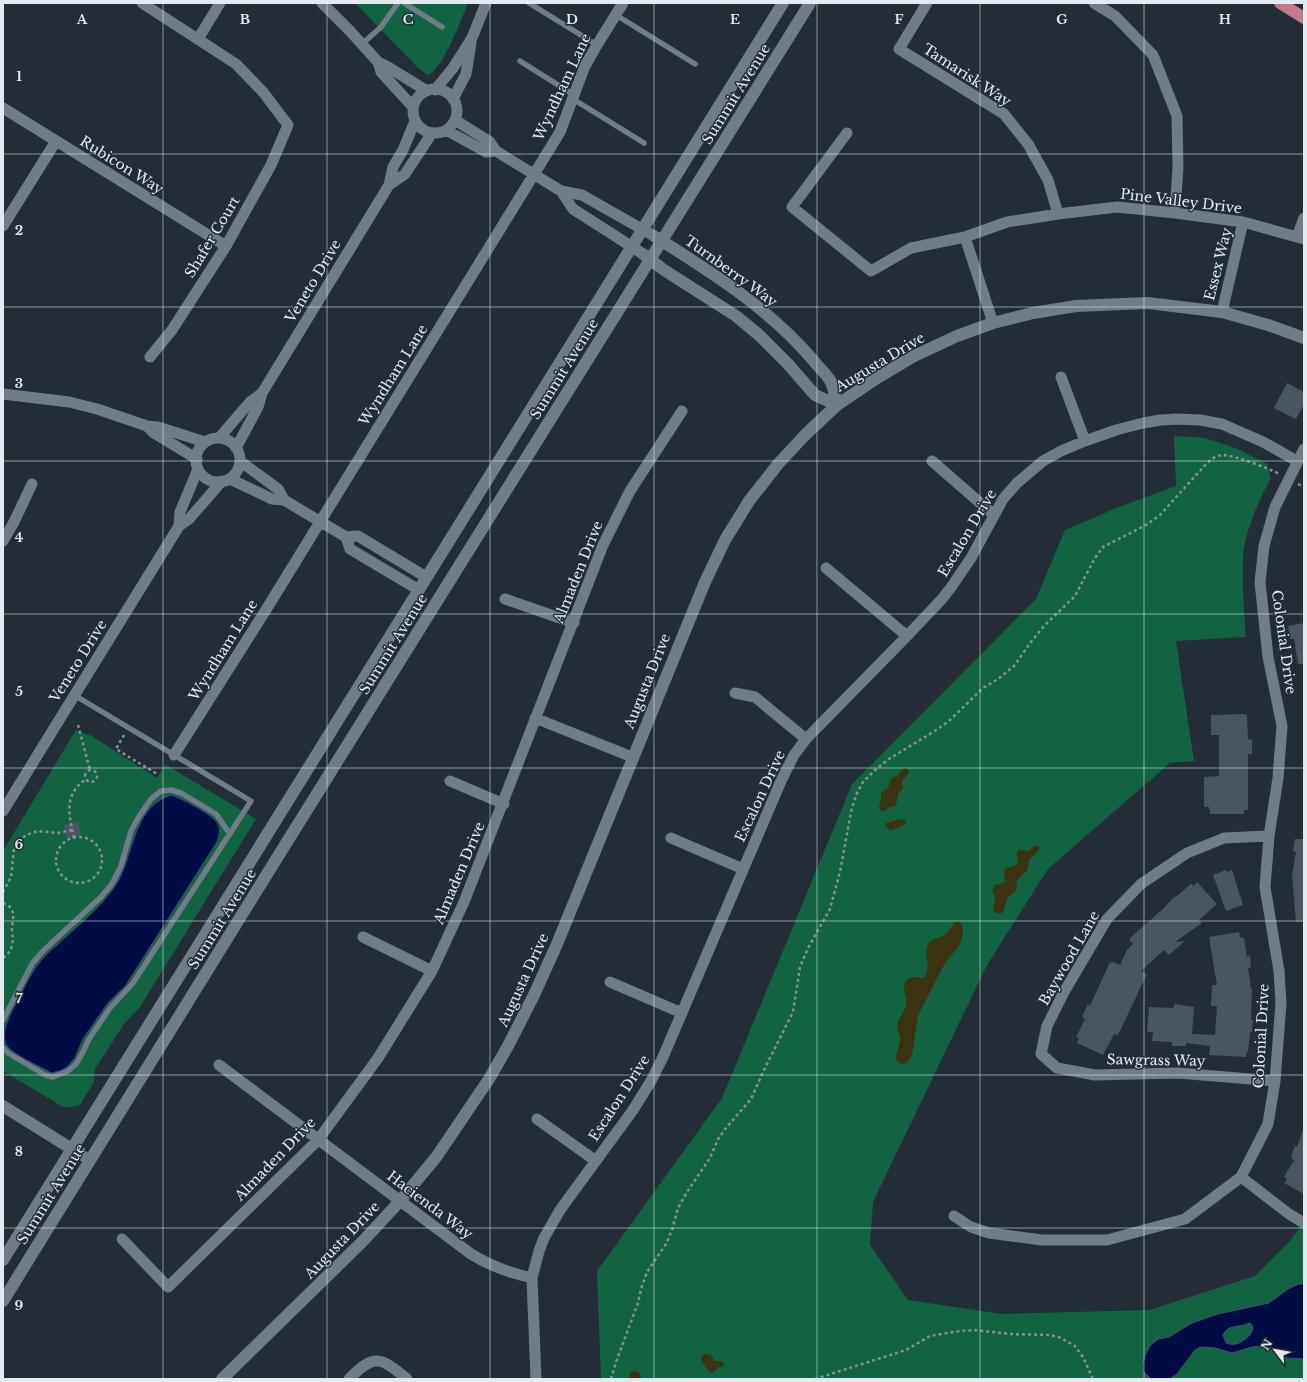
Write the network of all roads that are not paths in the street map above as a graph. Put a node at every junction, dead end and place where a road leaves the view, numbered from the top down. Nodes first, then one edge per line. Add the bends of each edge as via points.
1 (142, 3) edge
2 (220, 3) edge
3 (322, 3) edge
4 (398, 3) edge
5 (404, 3) edge
6 (486, 3) edge
7 (529, 3) edge
8 (623, 3) edge
9 (783, 3) edge
10 (810, 3) edge
11 (927, 3) edge
12 (1094, 3) edge
13 (1280, 3) edge
14 (616, 15) junction
15 (1304, 18) edge
16 (442, 27) dead end
17 (472, 38) junction
18 (198, 39) junction
19 (362, 44) junction
20 (597, 45) junction
21 (520, 61) dead end
22 (378, 62) junction
23 (695, 64) dead end
24 (431, 90) junction
25 (574, 97) junction
26 (453, 99) junction
27 (413, 107) junction
28 (3, 108) edge
29 (455, 120) junction
30 (415, 121) junction
31 (446, 130) junction
32 (432, 133) junction
33 (847, 133) dead end
34 (56, 141) junction
35 (644, 143) dead end
36 (496, 151) junction
37 (534, 174) junction
38 (389, 185) junction
39 (561, 191) junction
40 (1175, 213) junction
41 (1058, 214) junction
42 (1304, 218) edge
43 (1244, 222) junction
44 (3, 226) edge
45 (653, 236) junction
46 (965, 237) junction
47 (1301, 238) edge
48 (226, 246) junction
49 (633, 247) junction
50 (647, 256) junction
51 (1222, 312) junction
52 (993, 323) junction
53 (1304, 338) edge
54 (150, 357) dead end
55 (1061, 377) dead end
56 (262, 393) junction
57 (3, 394) edge
58 (837, 406) junction
59 (682, 411) dead end
60 (147, 426) junction
61 (218, 438) junction
62 (1085, 441) junction
63 (205, 442) junction
64 (236, 448) junction
65 (1304, 449) edge
66 (240, 461) junction
67 (932, 461) dead end
68 (1297, 461) junction
69 (197, 464) junction
70 (226, 480) junction
71 (32, 484) dead end
72 (284, 500) junction
73 (994, 515) junction
74 (320, 522) junction
75 (179, 526) junction
76 (346, 537) junction
77 (3, 541) edge
78 (826, 568) dead end
79 (426, 577) junction
80 (419, 590) junction
81 (505, 599) dead end
82 (574, 623) junction
83 (907, 636) junction
84 (735, 693) dead end
85 (74, 695) junction
86 (535, 718) junction
87 (806, 739) junction
88 (174, 755) junction
89 (632, 757) junction
90 (450, 782) dead end
91 (504, 804) junction
92 (3, 811) edge
93 (230, 834) junction
94 (1269, 836) junction
95 (671, 838) dead end
96 (743, 869) junction
97 (363, 937) dead end
98 (432, 971) junction
99 (610, 982) dead end
100 (682, 1013) junction
101 (3, 1020) edge
102 (3, 1048) edge
103 (1041, 1054) joint
104 (219, 1065) dead end
105 (1275, 1081) junction
106 (3, 1106) edge
107 (537, 1119) dead end
108 (318, 1140) junction
109 (72, 1149) junction
110 (90, 1160) junction
111 (596, 1161) junction
112 (1241, 1176) junction
113 (400, 1201) junction
114 (954, 1216) dead end
115 (1304, 1223) edge
116 (122, 1239) dead end
117 (3, 1260) edge
118 (532, 1278) junction
119 (3, 1301) edge
120 (222, 1379) edge
121 (349, 1379) edge
122 (407, 1379) edge
123 (536, 1379) edge

1 - 18 street
2 - 18 street
3 - 19 street
4 - 19 lane via 381,27
5 - 16 lane
6 - 17 street
7 - 20 lane
8 - 14 street, Wyndham Lane
9 - 45 main road, Summit Avenue
10 - 45 main road, Summit Avenue
11 - 41 street, Tamarisk Way via 899,49 1004,114 1028,144 1048,180
12 - 40 street via 1114,16 1153,55 1177,116 1178,167
13 - 15 main road
14 - 20 street, Wyndham Lane
14 - 23 lane
17 - 24 street via 453,68
17 - 26 street via 466,74
18 - 48 street, Shafer Court via 236,64 263,92 288,125 271,165
19 - 22 street
20 - 25 street, Wyndham Lane via 585,66
21 - 25 lane
22 - 24 street
22 - 27 street via 381,72
24 - 26 street via 443,91
24 - 27 street via 418,97
25 - 35 lane
25 - 37 street, Wyndham Lane via 560,132
26 - 29 street via 456,109
27 - 30 street
28 - 34 street, Rubicon Way
29 - 31 street
29 - 36 street via 490,142
30 - 32 street via 422,130
30 - 38 street, Veneto Drive via 393,168
31 - 32 street
31 - 36 street via 486,152
32 - 38 street, Veneto Drive via 405,174
33 - 46 street, Pine Valley Drive via 792,207 872,271 911,248
34 - 44 street
34 - 48 street, Rubicon Way
36 - 37 street
37 - 39 street
37 - 74 street, Wyndham Lane
38 - 56 street, Veneto Drive
39 - 45 street via 582,195
39 - 49 street via 573,209
40 - 41 street, Pine Valley Drive via 1117,207
40 - 43 street, Pine Valley Drive
41 - 46 street, Pine Valley Drive via 1007,222
42 - 47 street
43 - 47 street, Pine Valley Drive
43 - 51 street, Essex Way
45 - 49 main road, Summit Avenue
45 - 50 main road, Summit Avenue
45 - 58 main road, Turnberry Way via 715,275 773,320 802,348 830,382
46 - 52 street
48 - 54 street, Shafer Court via 172,330
49 - 50 street
49 - 79 main road, Summit Avenue
50 - 58 main road via 664,270 736,316 759,335 815,395
50 - 110 main road, Summit Avenue
51 - 52 main road, Augusta Drive via 1148,303 1076,306
51 - 53 main road, Augusta Drive
52 - 58 main road, Augusta Drive via 914,356
55 - 62 street
56 - 61 street, Veneto Drive via 250,402
56 - 64 street, Veneto Drive via 258,407
57 - 60 street via 69,402
58 - 89 main road, Augusta Drive via 805,434 778,464 749,501 725,540
59 - 82 street, Almaden Drive via 630,491 603,545
60 - 63 street
60 - 69 street
61 - 63 street
61 - 64 street via 225,439
62 - 68 street, Escalon Drive via 1143,422 1200,420 1237,430
62 - 73 street, Escalon Drive via 1043,461 1029,471 1003,499
63 - 69 street via 200,448
64 - 66 street
65 - 68 street, Colonial Drive
66 - 70 street via 235,474
66 - 72 street via 278,490
67 - 73 street
68 - 94 street, Colonial Drive via 1275,507 1264,546 1260,582 1268,657 1282,726 1278,778
69 - 70 street via 208,480
69 - 75 street, Veneto Drive via 180,512
70 - 72 street via 272,499
70 - 75 street, Veneto Drive
71 - 77 street
72 - 74 street
73 - 83 street, Escalon Drive via 971,558 952,586
74 - 76 street
74 - 88 street, Wyndham Lane
75 - 85 street, Veneto Drive
76 - 79 street via 358,536
76 - 80 street via 350,550
78 - 83 street
79 - 80 main road, Summit Avenue
80 - 109 main road, Summit Avenue
81 - 82 street
82 - 86 street, Almaden Drive
83 - 87 street, Escalon Drive
84 - 87 street via 755,697
85 - 88 lane
85 - 92 street, Veneto Drive
86 - 89 street
86 - 91 street, Almaden Drive
87 - 96 street, Escalon Drive via 794,755 781,781
88 - 93 lane via 251,801
89 - 113 main road, Augusta Drive via 557,944 512,1039 460,1123
90 - 91 street
91 - 98 street, Almaden Drive via 464,902
93 - 101 lane via 216,814 181,793 161,791 151,799 131,831 121,866 112,884 32,964
93 - 102 lane via 133,983 110,1008 89,1039 76,1064 68,1071 53,1077 45,1075
94 - 103 street, Baywood Lane via 1224,838 1187,853 1141,884 1107,919 1064,992 1047,1026
94 - 105 street, Colonial Drive via 1265,887 1281,987
95 - 96 street
96 - 100 street, Escalon Drive
97 - 98 street
98 - 108 street, Almaden Drive via 378,1058
99 - 100 street
100 - 111 street, Escalon Drive via 650,1081 633,1110
103 - 105 street, Sawgrass Way via 1056,1068 1095,1075 1178,1073
104 - 108 street, Hacienda Way
105 - 112 street, Colonial Drive via 1268,1124
106 - 109 main road
107 - 111 street
108 - 113 street, Hacienda Way
108 - 116 street, Almaden Drive via 168,1287
109 - 110 street
109 - 117 main road, Summit Avenue
110 - 119 main road, Summit Avenue
111 - 118 street, Escalon Drive via 550,1225 539,1251
112 - 114 street, Colonial Drive via 1186,1219 1107,1240 1042,1240 989,1233
112 - 115 street
113 - 118 street, Hacienda Way via 475,1257 503,1270
113 - 120 main road, Augusta Drive via 324,1280
118 - 123 street, Escalon Drive
121 - 122 street via 360,1368 374,1361 388,1364

